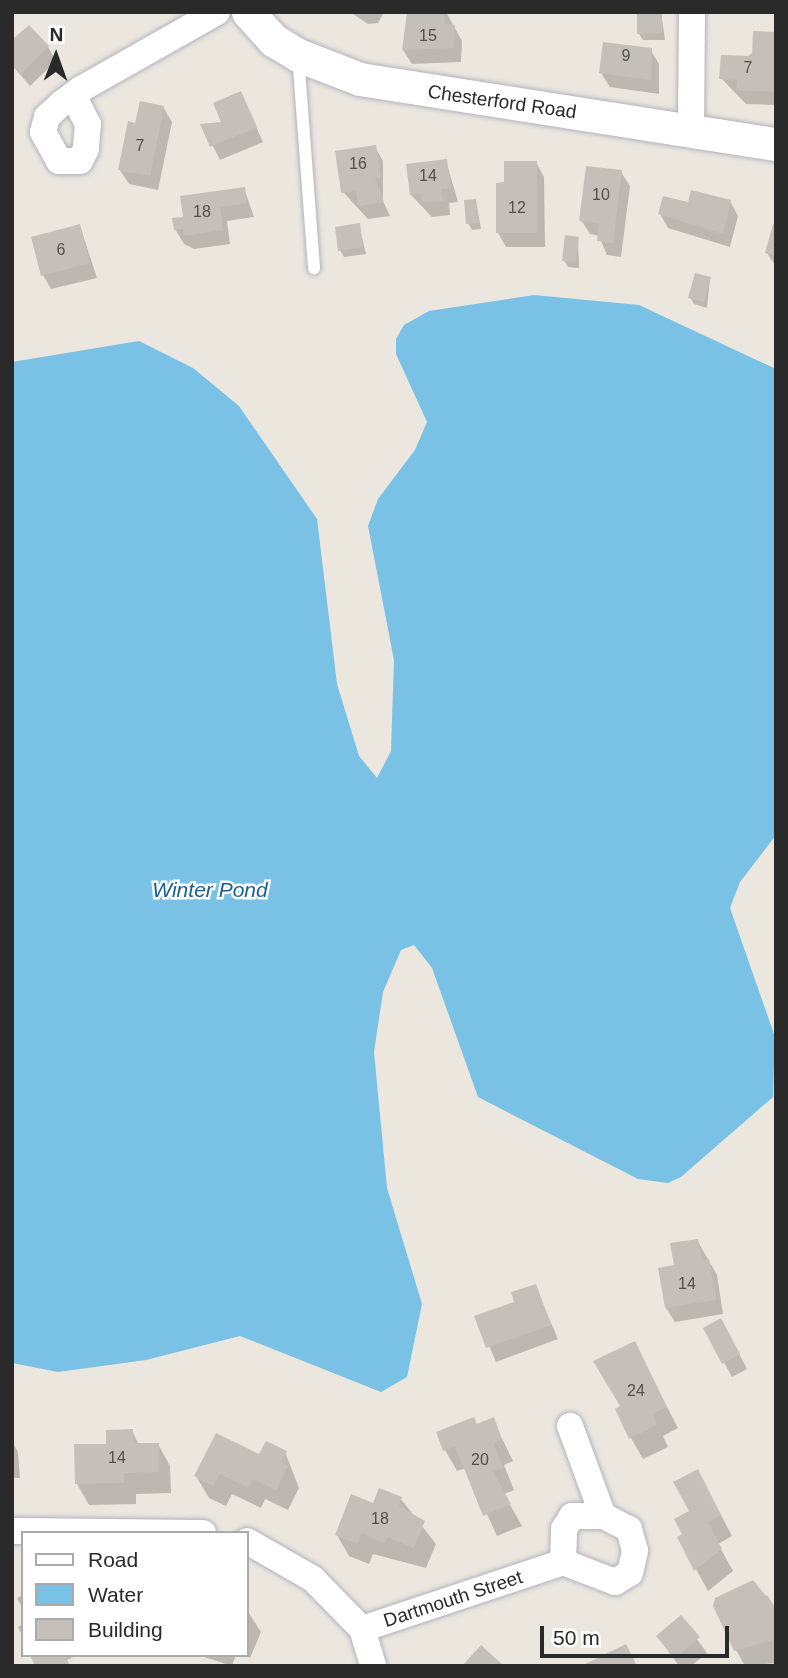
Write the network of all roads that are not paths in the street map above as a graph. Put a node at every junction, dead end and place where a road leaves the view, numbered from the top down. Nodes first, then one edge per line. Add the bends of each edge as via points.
1 (217, 12) edge
2 (248, 12) edge
3 (692, 12) edge
4 (298, 55) junction
5 (73, 95) dead end
6 (691, 128) junction
7 (776, 144) edge
8 (314, 268) dead end
9 (570, 1426) dead end
10 (603, 1516) junction
11 (248, 1542) edge
12 (564, 1562) junction
13 (362, 1629) junction
14 (373, 1666) edge

1 - 5 street
2 - 4 street, Chesterford Road via 273,40
3 - 6 street
4 - 6 street, Chesterford Road via 360,79 428,93
4 - 8 lane
6 - 7 street, Chesterford Road
9 - 10 street
10 - 12 street via 572,1516 564,1529
10 - 12 street via 629,1530 635,1550 630,1573 615,1582
11 - 13 street, Dartmouth Street via 313,1579
12 - 13 street, Dartmouth Street
13 - 14 street

